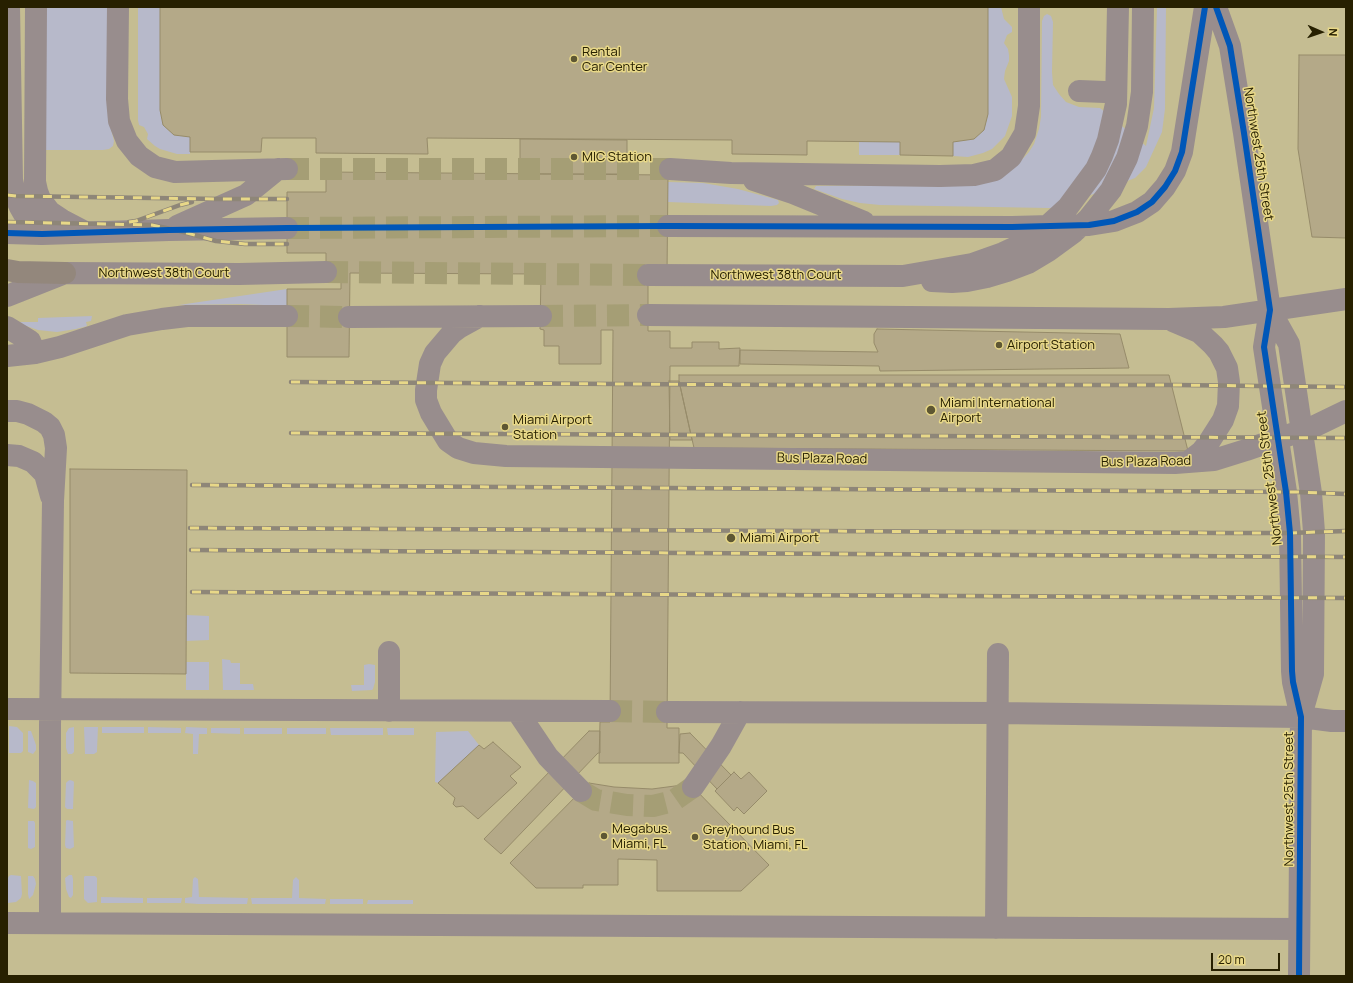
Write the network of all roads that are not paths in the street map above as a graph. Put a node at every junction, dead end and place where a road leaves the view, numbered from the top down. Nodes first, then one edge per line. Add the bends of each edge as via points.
1 (9, 7) edge
2 (36, 7) edge
3 (118, 7) edge
4 (1029, 7) edge
5 (1118, 7) edge
6 (1143, 7) edge
7 (1205, 7) edge
8 (1216, 7) edge
9 (1079, 91) dead end
10 (1105, 92) dead end
11 (670, 169) tunnel mouth
12 (731, 173) junction
13 (668, 226) tunnel mouth
14 (872, 226) junction
15 (287, 228) tunnel mouth
16 (169, 230) junction
17 (86, 232) junction
18 (7, 233) edge
19 (42, 234) junction
20 (7, 270) edge
21 (326, 272) tunnel mouth
22 (65, 273) junction
23 (648, 275) tunnel mouth
24 (903, 276) junction
25 (7, 296) edge
26 (1346, 299) edge
27 (1270, 310) junction
28 (648, 315) tunnel mouth
29 (287, 316) tunnel mouth
30 (480, 316) junction
31 (540, 316) tunnel mouth
32 (349, 317) tunnel mouth
33 (1168, 319) junction
34 (7, 327) edge
35 (35, 353) junction
36 (7, 356) edge
37 (7, 411) edge
38 (1346, 411) edge
39 (1302, 431) junction
40 (1278, 439) junction
41 (7, 455) edge
42 (1188, 462) junction
43 (53, 501) junction
44 (389, 652) dead end
45 (998, 654) dead end
46 (7, 709) edge
47 (50, 710) junction
48 (389, 711) junction
49 (517, 711) junction
50 (610, 711) tunnel mouth
51 (667, 712) tunnel mouth
52 (740, 712) junction
53 (998, 713) junction
54 (1301, 717) junction
55 (1346, 721) edge
56 (693, 787) tunnel mouth
57 (580, 791) tunnel mouth
58 (7, 923) edge
59 (50, 923) junction
60 (996, 928) junction
61 (1299, 929) junction
62 (1299, 976) edge

1 - 19 street via 12,180 16,198 24,214
2 - 17 street via 36,191 50,212
3 - 16 street via 119,120 127,141 139,156 155,167 175,172 283,169 246,195
4 - 12 street via 1029,106 1025,133 1011,156 995,170 974,175 940,176
5 - 24 street via 1114,116 1108,140 1096,169 1073,201 1045,228 1003,254 972,264
6 - 24 street via 1141,108 1134,138 1111,190 1088,219 1074,232 1028,263 987,278 939,282
7 - 14 street via 1182,152 1166,187 1152,202 1137,212 1114,221 1089,225
8 - 27 street, Northwest 25th Street via 1230,46
9 - 10 street
11 - 12 street
12 - 14 street via 793,193
13 - 14 street
15 - 16 street
16 - 17 street
17 - 19 street
18 - 19 street
20 - 22 highway
21 - 22 street, Northwest 38th Court
22 - 25 street, Northwest 38th Court
23 - 24 street, Northwest 38th Court
26 - 27 street
27 - 33 street via 1224,317
27 - 39 street, Northwest 25th Street via 1289,344
27 - 40 street, Northwest 25th Street via 1264,347
28 - 33 street
29 - 35 street via 187,316 162,319 127,325
30 - 31 street
30 - 32 street
30 - 42 street, Bus Plaza Road via 452,332 434,353 426,390 430,413 448,441 458,448 474,453 506,456
33 - 42 street via 1199,332 1214,345 1227,368 1229,382 1228,406 1224,420 1201,452
34 - 35 street via 30,341
35 - 36 street
37 - 43 street via 28,414 50,427 56,448
38 - 39 street, Bus Plaza Road
39 - 40 street, Bus Plaza Road
39 - 54 street, Northwest 25th Street via 1311,493 1314,557 1313,674
40 - 42 street, Bus Plaza Road via 1214,460
40 - 54 street, Northwest 25th Street via 1290,533 1293,682
41 - 43 street via 19,456 33,462 45,474
43 - 47 street
44 - 48 street
45 - 53 street
46 - 47 street
47 - 48 street
47 - 59 street
48 - 49 street
49 - 50 street
49 - 57 street via 548,757
51 - 52 street
52 - 53 street
52 - 56 street
53 - 54 street
53 - 60 street
54 - 55 street
54 - 61 street, Northwest 25th Street
58 - 59 street
59 - 60 street
60 - 61 street
61 - 62 street, Northwest 25th Street

